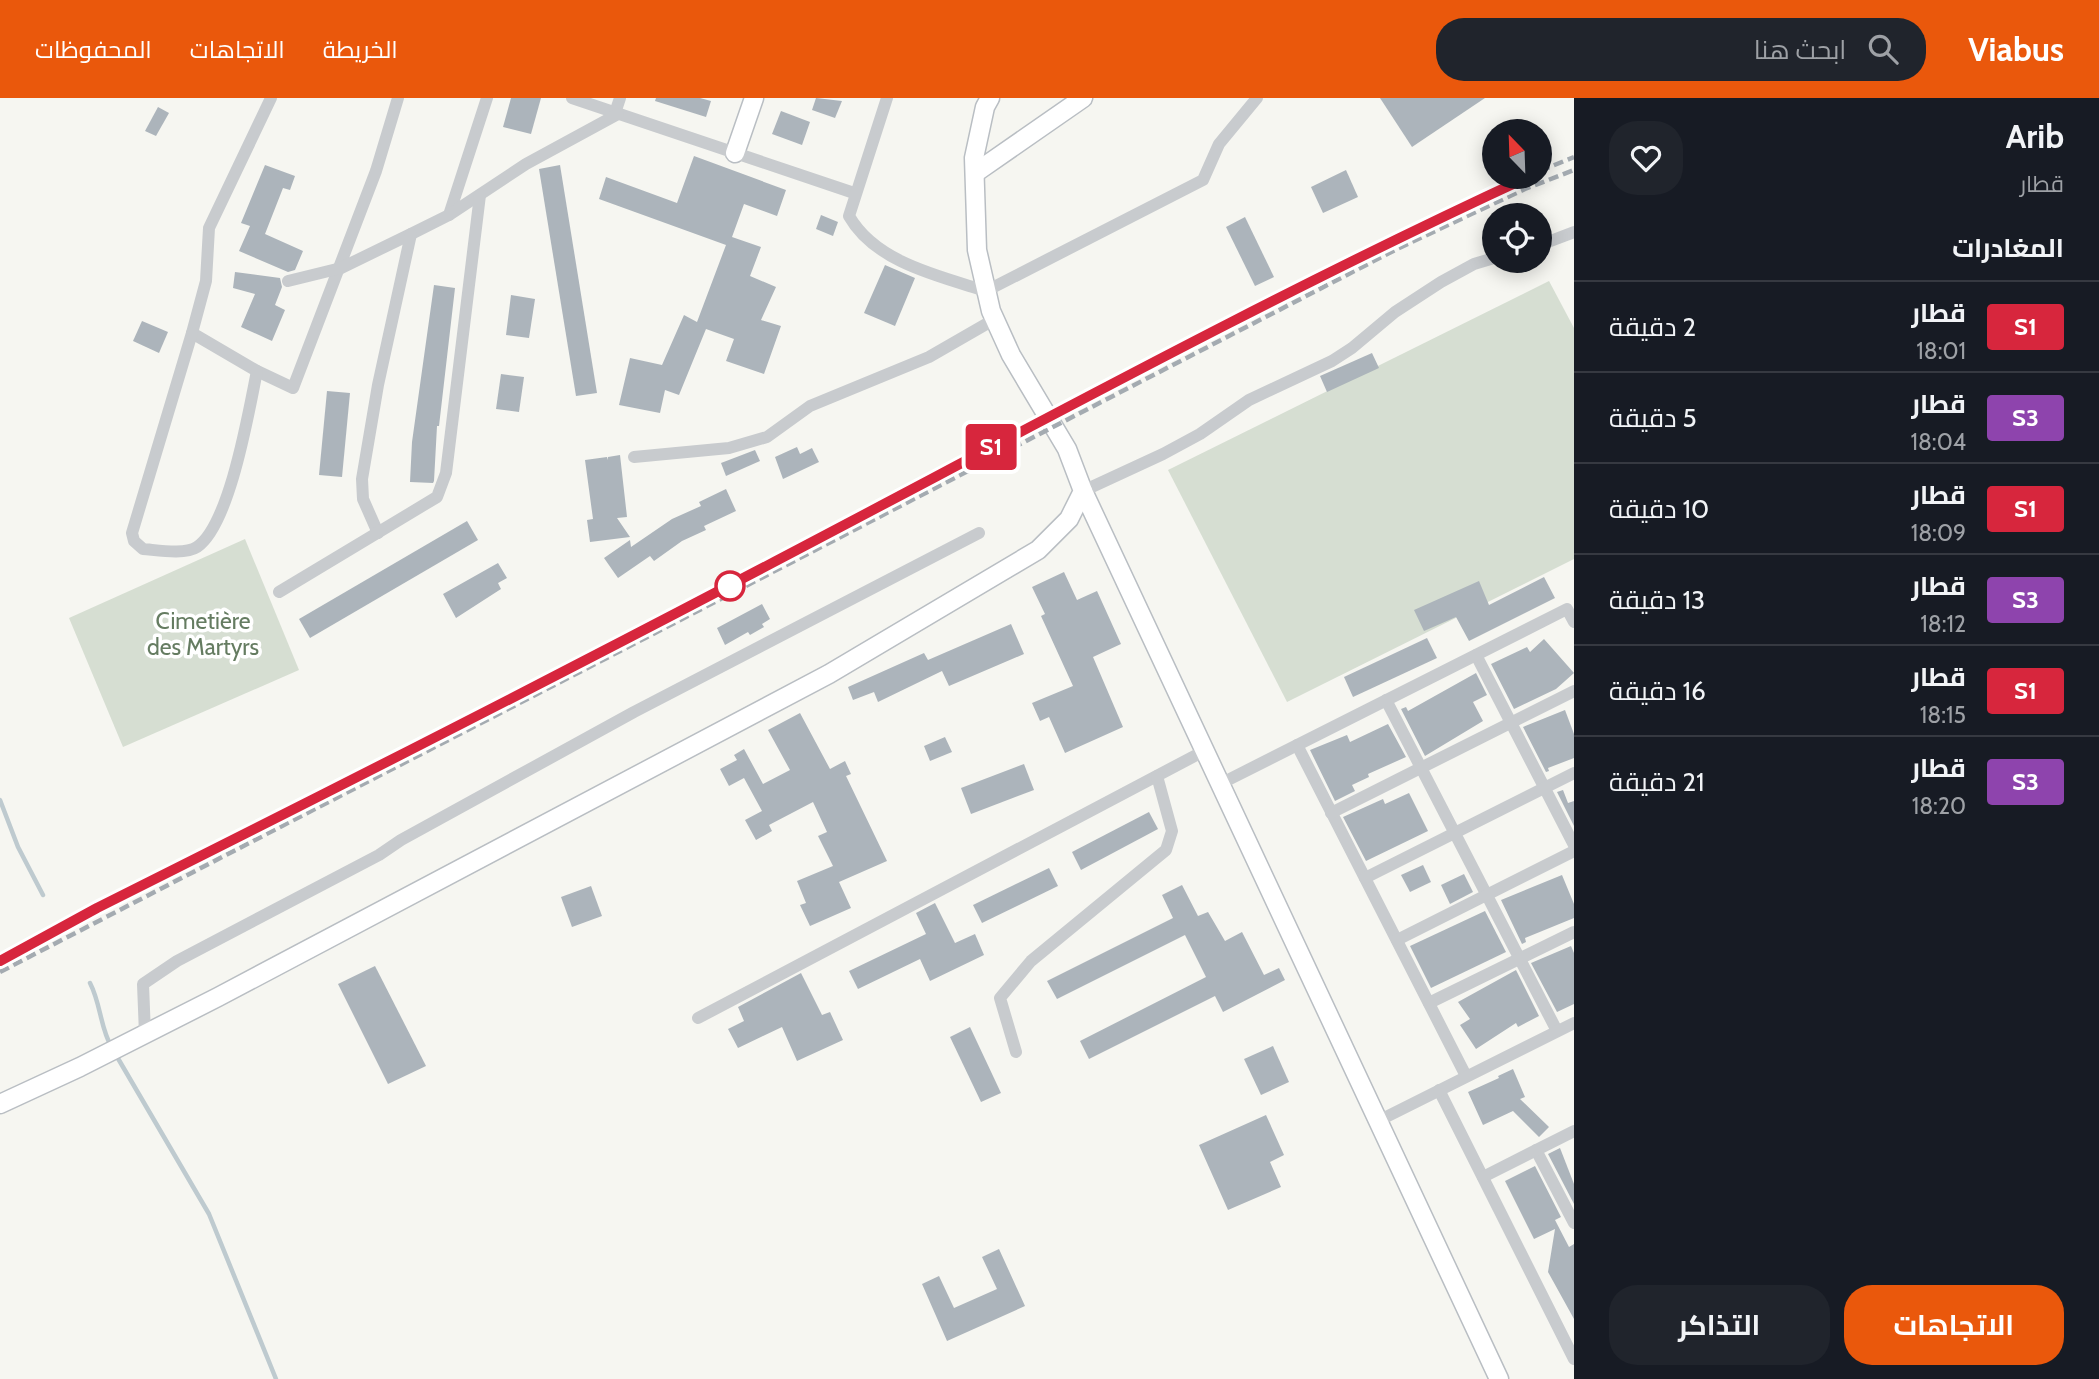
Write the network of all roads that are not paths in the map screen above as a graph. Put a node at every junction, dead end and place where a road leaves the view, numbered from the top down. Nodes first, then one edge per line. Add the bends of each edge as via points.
1 (271, 98) edge
2 (398, 98) edge
3 (487, 98) edge
4 (572, 98) edge
5 (620, 98) edge
6 (754, 98) edge
7 (887, 98) edge
8 (990, 98) edge
9 (1083, 98) edge
10 (1257, 98) edge
11 (617, 113) junction
12 (735, 153) junction
13 (975, 173) junction
14 (854, 193) junction
15 (480, 195) junction
16 (449, 215) junction
17 (1574, 232) edge
18 (411, 234) junction
19 (1552, 240) edge
20 (1482, 262) edge
21 (341, 268) junction
22 (288, 281) dead end
23 (986, 291) junction
24 (995, 320) junction
25 (192, 333) junction
26 (257, 371) junction
27 (634, 457) dead end
28 (1083, 491) junction
29 (378, 533) junction
30 (979, 533) dead end
31 (279, 592) dead end
32 (1574, 622) edge
33 (1476, 655) junction
34 (1574, 691) edge
35 (1386, 700) junction
36 (1511, 723) junction
37 (1297, 745) junction
38 (1204, 751) junction
39 (1421, 768) junction
40 (1574, 773) edge
41 (1157, 776) junction
42 (1220, 784) junction
43 (1544, 788) junction
44 (1331, 813) junction
45 (1454, 833) junction
46 (1574, 845) edge
47 (1574, 851) edge
48 (1365, 878) junction
49 (1487, 895) junction
50 (1574, 932) edge
51 (1397, 940) junction
52 (1520, 958) junction
53 (1429, 1003) junction
54 (698, 1018) dead end
55 (1574, 1023) edge
56 (1557, 1031) junction
57 (145, 1034) junction
58 (1016, 1052) dead end
59 (1466, 1076) junction
60 (1439, 1090) junction
61 (0, 1104) edge
62 (1378, 1121) junction
63 (1574, 1131) edge
64 (1536, 1150) junction
65 (1483, 1177) junction
66 (1574, 1223) edge
67 (1574, 1360) edge
68 (1499, 1379) edge

1 - 25 street via 209,228 206,281
2 - 21 street
3 - 16 street
4 - 11 street
5 - 11 street
6 - 12 main road
7 - 14 street
8 - 13 main road via 974,158
9 - 13 main road
10 - 23 street via 1219,144 1203,180
11 - 12 street
11 - 15 street
12 - 14 street
13 - 23 main road via 977,250
14 - 23 street via 849,216 859,233 889,255
15 - 16 street
15 - 29 street via 444,480 437,497
16 - 18 street
17 - 19 street
18 - 21 street
18 - 29 street via 362,479 363,499
20 - 28 street via 1395,312 1332,361 1249,400 1163,454
21 - 22 street
21 - 26 street via 293,388
23 - 24 main road
24 - 27 street via 929,357 810,406 767,437 729,448
24 - 28 main road via 1067,449
25 - 26 street
25 - 26 street via 132,533 143,550 189,550 207,536 240,457
28 - 38 main road
28 - 57 main road via 1069,519 1038,550 829,674
29 - 31 street
30 - 57 street via 634,712 379,855 177,961 143,984
32 - 33 street via 1567,609
33 - 35 street
33 - 36 street
34 - 36 street
35 - 37 street
35 - 39 street
36 - 39 street
36 - 43 street
37 - 42 street
37 - 44 street
38 - 41 street
38 - 42 main road
39 - 44 street
39 - 45 street
40 - 43 street
41 - 54 street
41 - 58 street via 1172,831 1166,850 1031,961 1000,998
42 - 62 main road
43 - 45 street
43 - 46 street
44 - 48 street
45 - 48 street
45 - 49 street
47 - 49 street
48 - 51 street
49 - 51 street
49 - 52 street
50 - 52 street
51 - 53 street
52 - 53 street
52 - 56 street
53 - 59 street
55 - 56 street
56 - 59 street
57 - 61 main road
59 - 60 street
60 - 62 street
60 - 65 street
62 - 68 main road
63 - 64 street
64 - 65 street
64 - 66 street
65 - 67 street

